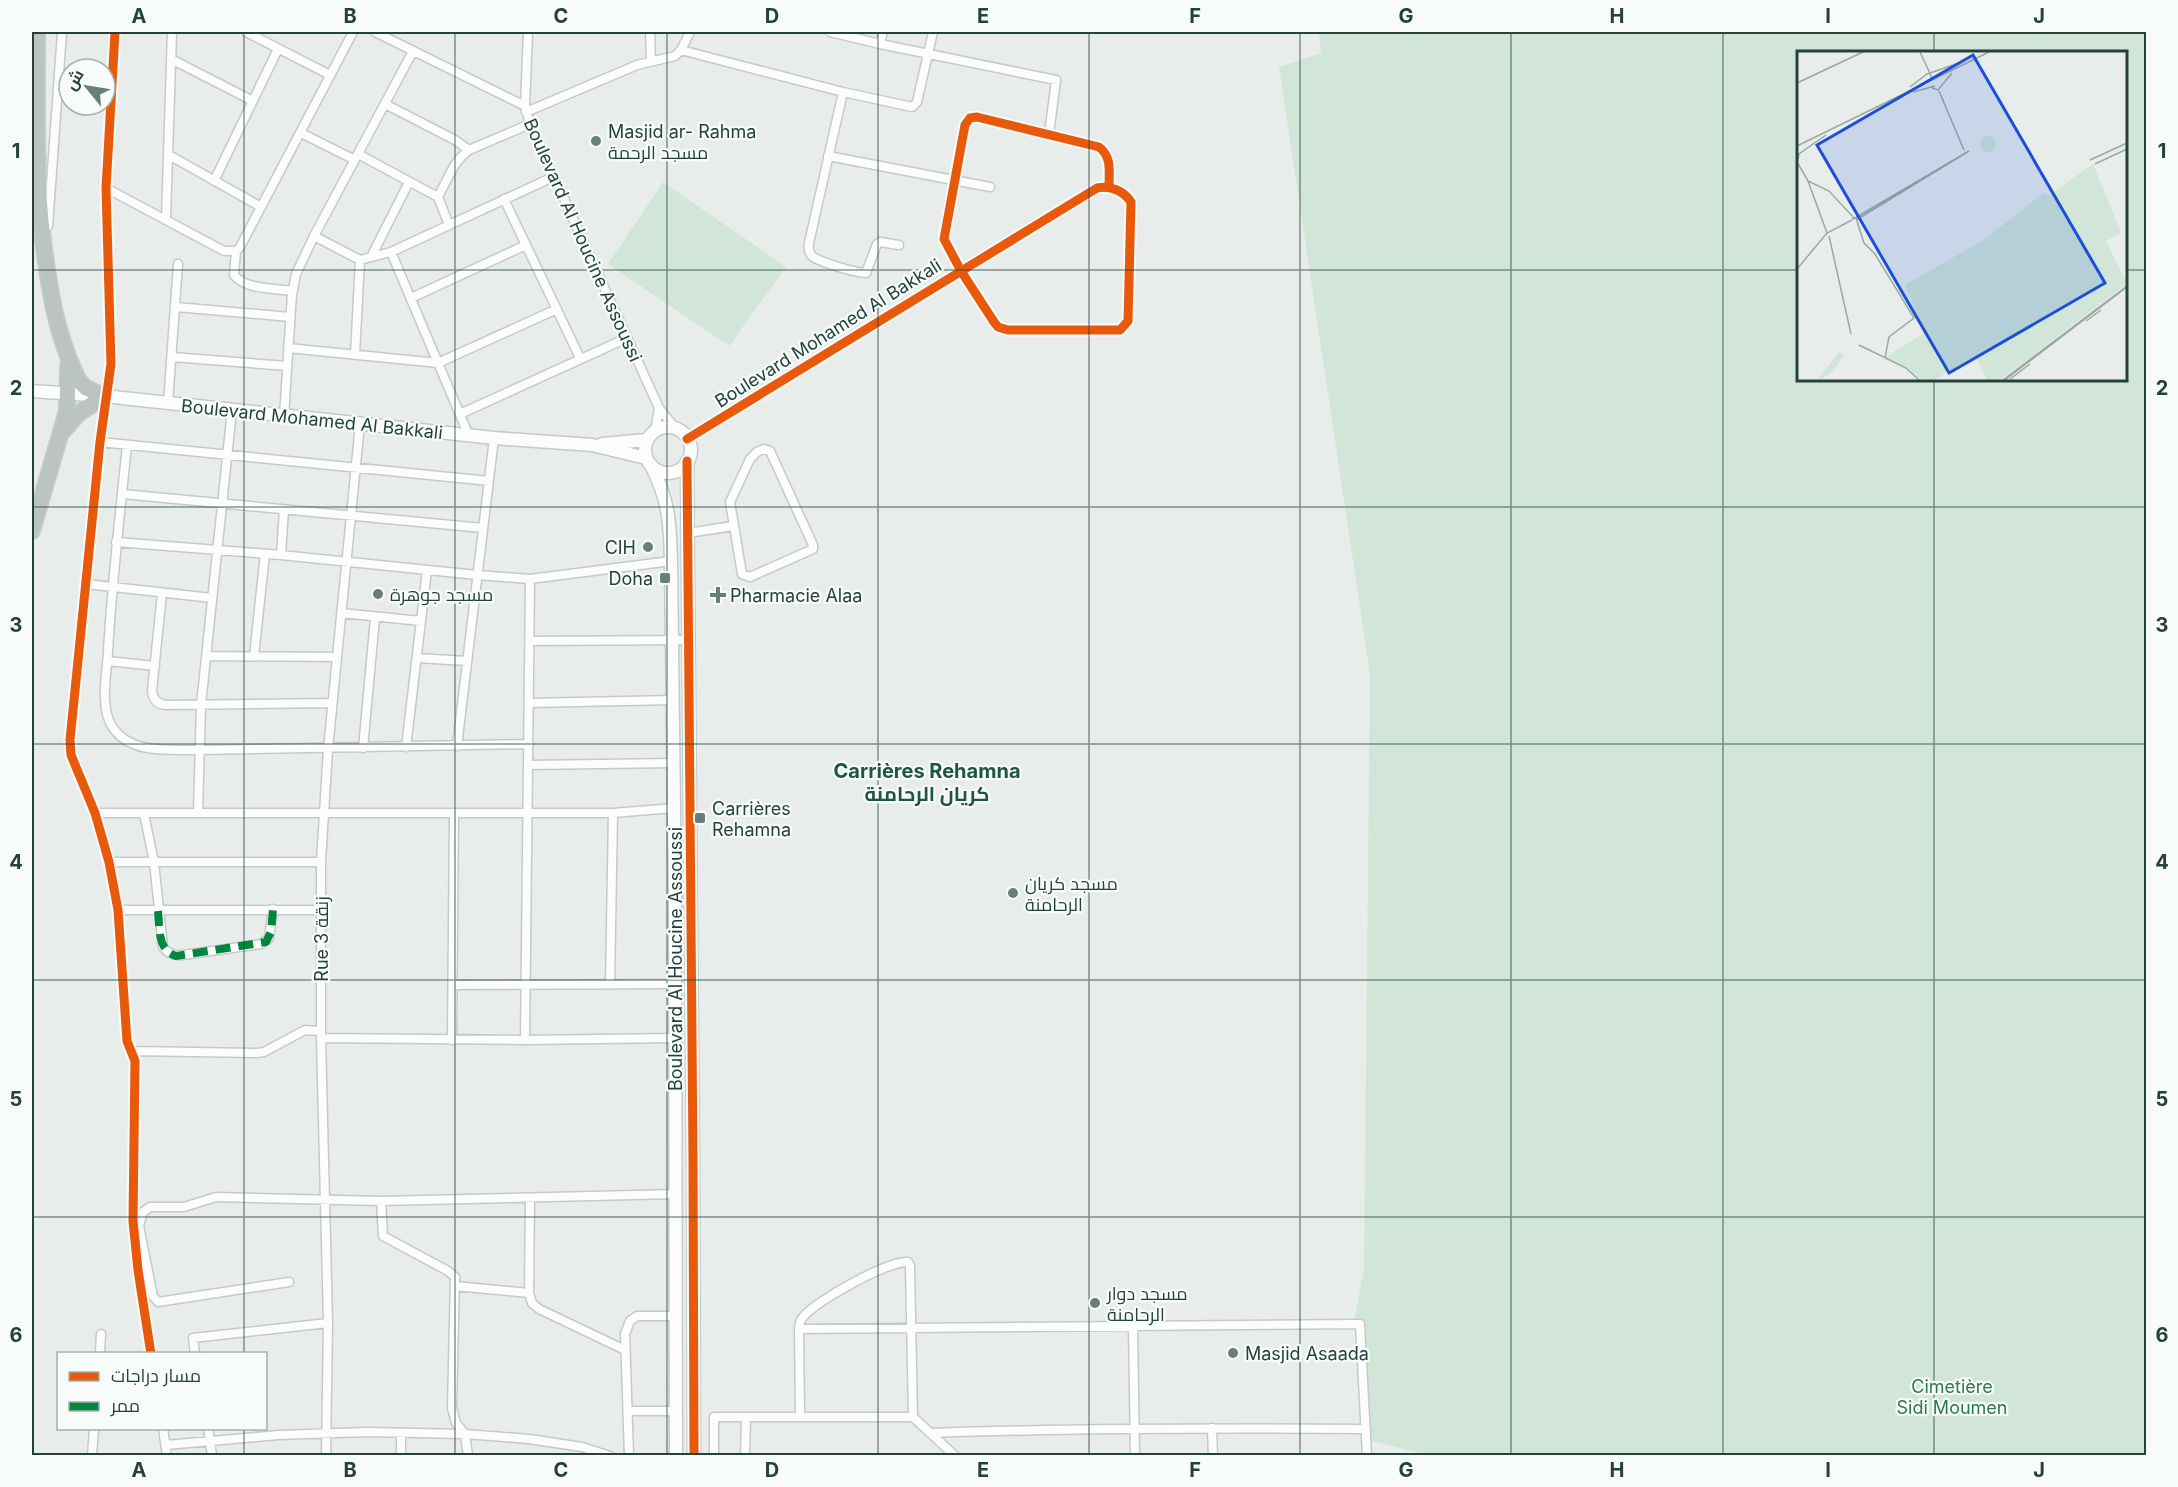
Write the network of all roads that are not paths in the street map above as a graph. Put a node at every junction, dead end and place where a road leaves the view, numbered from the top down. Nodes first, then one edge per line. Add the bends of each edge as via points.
1 (35, 32) edge
2 (62, 32) edge
3 (115, 32) edge
4 (172, 32) edge
5 (246, 32) edge
6 (353, 32) edge
7 (375, 32) edge
8 (528, 32) edge
9 (650, 32) edge
10 (690, 32) edge
11 (836, 32) edge
12 (883, 32) edge
13 (933, 32) edge
14 (880, 44) junction
15 (279, 49) junction
16 (681, 50) junction
17 (413, 51) junction
18 (32, 53) edge
19 (928, 53) junction
20 (171, 59) junction
21 (651, 61) junction
22 (330, 75) junction
23 (843, 92) junction
24 (253, 101) junction
25 (385, 104) junction
26 (525, 109) junction
27 (530, 124) junction
28 (302, 133) junction
29 (1049, 134) junction
30 (469, 150) junction
31 (169, 155) junction
32 (828, 156) junction
33 (357, 157) junction
34 (553, 177) junction
35 (955, 180) junction
36 (214, 181) junction
37 (410, 182) junction
38 (990, 187) dead end
39 (1109, 187) junction
40 (106, 188) junction
41 (438, 197) junction
42 (504, 199) junction
43 (261, 207) junction
44 (166, 218) junction
45 (449, 225) junction
46 (314, 236) junction
47 (526, 245) junction
48 (899, 245) dead end
49 (236, 251) junction
50 (391, 252) junction
51 (371, 257) junction
52 (45, 260) junction
53 (360, 261) junction
54 (178, 264) dead end
55 (961, 271) junction
56 (293, 291) junction
57 (411, 298) junction
58 (176, 307) junction
59 (557, 309) junction
60 (290, 317) junction
61 (627, 338) junction
62 (65, 347) junction
63 (288, 348) junction
64 (355, 354) junction
65 (172, 357) junction
66 (580, 358) junction
67 (438, 363) junction
68 (287, 366) junction
69 (32, 391) edge
70 (69, 394) junction
71 (105, 397) junction
72 (168, 403) junction
73 (659, 408) junction
74 (232, 410) junction
75 (460, 414) junction
76 (284, 416) junction
77 (360, 424) junction
78 (676, 429) junction
79 (62, 433) junction
80 (469, 436) junction
81 (651, 436) junction
82 (494, 438) junction
83 (687, 439) junction
84 (100, 442) junction
85 (128, 445) junction
86 (592, 445) junction
87 (227, 455) junction
88 (648, 461) junction
89 (687, 461) junction
90 (357, 468) junction
91 (489, 481) junction
92 (122, 494) junction
93 (222, 504) junction
94 (284, 510) junction
95 (352, 516) junction
96 (733, 526) junction
97 (483, 528) junction
98 (32, 531) edge
99 (688, 533) junction
100 (116, 542) junction
101 (218, 550) junction
102 (265, 554) junction
103 (281, 555) junction
104 (671, 561) junction
105 (347, 562) junction
106 (427, 570) junction
107 (477, 575) junction
108 (531, 579) junction
109 (86, 584) junction
110 (111, 588) junction
111 (162, 593) junction
112 (212, 598) junction
113 (341, 614) junction
114 (375, 618) junction
115 (421, 621) junction
116 (673, 640) junction
117 (689, 640) junction
118 (530, 641) junction
119 (206, 656) junction
120 (254, 656) junction
121 (337, 657) junction
122 (417, 658) junction
123 (108, 661) junction
124 (467, 661) junction
125 (155, 666) junction
126 (673, 700) junction
127 (332, 703) junction
128 (529, 703) junction
129 (201, 705) junction
130 (529, 744) junction
131 (457, 746) junction
132 (406, 747) junction
133 (363, 748) junction
134 (328, 749) junction
135 (199, 750) junction
136 (674, 763) junction
137 (528, 765) junction
138 (674, 808) junction
139 (95, 813) junction
140 (198, 813) junction
141 (324, 813) junction
142 (454, 813) junction
143 (528, 813) junction
144 (613, 813) junction
145 (144, 814) junction
146 (109, 862) junction
147 (154, 862) junction
148 (321, 862) junction
149 (273, 909) junction
150 (118, 910) junction
151 (321, 910) junction
152 (158, 911) junction
153 (675, 984) junction
154 (453, 985) junction
155 (526, 985) junction
156 (610, 985) junction
157 (321, 1035) junction
158 (675, 1038) junction
159 (452, 1040) junction
160 (525, 1040) junction
161 (132, 1051) junction
162 (676, 1194) junction
163 (530, 1198) junction
164 (326, 1199) junction
165 (381, 1201) junction
166 (289, 1282) dead end
167 (455, 1286) junction
168 (530, 1293) junction
169 (677, 1316) junction
170 (328, 1323) junction
171 (1133, 1326) junction
172 (912, 1327) junction
173 (799, 1329) junction
174 (101, 1334) dead end
175 (625, 1350) junction
176 (100, 1352) edge
177 (151, 1352) edge
178 (195, 1352) edge
179 (628, 1411) junction
180 (676, 1411) junction
181 (800, 1416) junction
182 (746, 1417) junction
183 (913, 1417) junction
184 (1134, 1428) junction
185 (1212, 1428) junction
186 (1365, 1428) junction
187 (94, 1430) edge
188 (163, 1430) edge
189 (208, 1430) edge
190 (326, 1432) junction
191 (401, 1433) junction
192 (930, 1433) junction
193 (465, 1434) junction
194 (211, 1441) junction
195 (565, 1444) junction
196 (166, 1445) junction
197 (92, 1455) edge
198 (167, 1455) edge
199 (212, 1455) edge
200 (326, 1455) edge
201 (401, 1455) edge
202 (468, 1455) edge
203 (565, 1455) edge
204 (610, 1455) edge
205 (629, 1455) edge
206 (676, 1455) edge
207 (693, 1455) edge
208 (714, 1455) edge
209 (745, 1455) edge
210 (955, 1455) edge
211 (1135, 1455) edge
212 (1213, 1455) edge
213 (1367, 1455) edge

1 - 18 highway
1 - 52 highway via 38,189
2 - 52 street
3 - 40 street
4 - 20 street
5 - 15 street
6 - 22 street
7 - 17 street
8 - 26 street, Boulevard Al Houcine Assoussi
9 - 21 street
10 - 16 street
11 - 14 street
12 - 14 street
13 - 19 street
14 - 19 street
15 - 22 street
15 - 24 street
16 - 21 street via 670,58
16 - 23 street
17 - 25 street
17 - 26 street
19 - 23 street via 916,105 912,107
19 - 29 street via 1056,80
20 - 24 street
20 - 31 street
21 - 26 street
22 - 28 street
23 - 32 street
24 - 36 street
25 - 30 street
25 - 33 street
26 - 27 street, Boulevard Al Houcine Assoussi
27 - 30 street
27 - 34 street, Boulevard Al Houcine Assoussi
28 - 33 street
28 - 43 street
29 - 35 street via 970,118 965,125
29 - 39 street via 1093,144 1104,151 1110,162
30 - 41 street via 454,166
31 - 36 street
31 - 44 street
32 - 35 street
32 - 48 street via 810,254 818,260 866,273 877,244
33 - 37 street
33 - 46 street
34 - 42 street
34 - 61 street, Boulevard Al Houcine Assoussi
35 - 38 street
35 - 55 street via 944,239
36 - 43 street
37 - 41 street
37 - 51 street
39 - 55 street, Boulevard Mohamed Al Bakkali via 1097,188
39 - 55 street via 1131,202 1128,321 1120,330 1003,329 994,322
40 - 44 street
40 - 71 street via 111,351
41 - 45 street
42 - 45 street
42 - 47 street
43 - 49 street
44 - 49 street via 224,251
45 - 50 street
46 - 53 street
46 - 56 street via 296,274
47 - 57 street
47 - 59 street
49 - 56 street via 234,275 239,281
50 - 51 street
50 - 57 street
51 - 53 street
52 - 62 highway via 53,309
53 - 64 street
54 - 58 street
55 - 83 street, Boulevard Mohamed Al Bakkali
56 - 60 street
57 - 67 street
58 - 60 street
58 - 65 street
59 - 66 street
59 - 67 street
60 - 63 street
61 - 66 street
61 - 73 street, Boulevard Al Houcine Assoussi
62 - 70 highway
62 - 71 highway via 81,384
63 - 64 street
63 - 68 street
64 - 67 street
65 - 68 street
65 - 72 street
66 - 75 street
67 - 75 street
68 - 76 street
69 - 70 street, Boulevard Mohamed Al Bakkali
70 - 71 street, Boulevard Mohamed Al Bakkali
70 - 79 highway
71 - 72 street, Boulevard Mohamed Al Bakkali
71 - 79 highway via 78,414
71 - 84 street
72 - 74 street, Boulevard Mohamed Al Bakkali
73 - 78 street, Boulevard Al Houcine Assoussi
73 - 81 street
74 - 76 street, Boulevard Mohamed Al Bakkali
74 - 87 street
75 - 80 street
76 - 77 street, Boulevard Mohamed Al Bakkali
77 - 80 street, Boulevard Mohamed Al Bakkali
77 - 90 street, Rue 3 زنقة
78 - 81 street via 665,428
78 - 83 street
79 - 98 highway
80 - 82 street, Boulevard Mohamed Al Bakkali
81 - 86 street, Boulevard Mohamed Al Bakkali
81 - 88 street via 645,449
82 - 86 street, Boulevard Mohamed Al Bakkali
82 - 91 street
83 - 89 street
84 - 85 street
84 - 109 street
85 - 87 street
85 - 92 street
86 - 88 street, Boulevard Mohamed Al Bakkali
87 - 90 street
87 - 93 street
88 - 89 street via 660,472 668,473 679,470
88 - 104 street, Boulevard Al Houcine Assoussi via 668,509
89 - 99 street, Boulevard Al Houcine Assoussi
90 - 91 street
90 - 95 street, Rue 3 زنقة
91 - 97 street
92 - 93 street
92 - 100 street
93 - 94 street
93 - 101 street
94 - 95 street
94 - 103 street
95 - 97 street
95 - 105 street, Rue 3 زنقة
96 - 96 street via 745,577 813,549 768,449 750,459 732,498
96 - 99 street
97 - 107 street
99 - 117 street, Boulevard Al Houcine Assoussi
100 - 101 street
100 - 110 street
101 - 102 street
101 - 112 street
102 - 103 street
102 - 120 street
103 - 105 street
104 - 108 street
104 - 116 street, Boulevard Al Houcine Assoussi
105 - 106 street
105 - 113 street, Rue 3 زنقة
106 - 107 street
106 - 115 street
107 - 108 street
107 - 124 street
108 - 118 street
109 - 110 street
109 - 139 street via 70,740 73,762
110 - 111 street
110 - 123 street
111 - 112 street
111 - 125 street
112 - 119 street
113 - 114 street
113 - 121 street, Rue 3 زنقة
114 - 115 street
114 - 133 street
115 - 122 street
116 - 117 street
116 - 118 street
116 - 126 street, Boulevard Al Houcine Assoussi
117 - 207 street, Boulevard Al Houcine Assoussi
118 - 128 street
119 - 120 street
119 - 129 street
120 - 121 street
121 - 127 street, Rue 3 زنقة
122 - 124 street
122 - 132 street
123 - 125 street
123 - 135 street via 108,716 120,736 147,748
124 - 131 street
125 - 129 street via 152,691 157,702
126 - 128 street
126 - 136 street, Boulevard Al Houcine Assoussi
127 - 129 street
127 - 134 street, Rue 3 زنقة
128 - 130 street
129 - 135 street
130 - 131 street
130 - 137 street
131 - 132 street
132 - 133 street
133 - 134 street
134 - 135 street
134 - 141 street, Rue 3 زنقة
135 - 140 street
136 - 137 street
136 - 138 street, Boulevard Al Houcine Assoussi
137 - 143 street
138 - 144 street
138 - 153 street, Boulevard Al Houcine Assoussi
139 - 145 street
139 - 146 street
140 - 141 street
140 - 145 street
141 - 142 street
141 - 148 street, Rue 3 زنقة
142 - 143 street
142 - 154 street
143 - 144 street
143 - 155 street
144 - 156 street
145 - 147 street
146 - 147 street
146 - 150 street
147 - 148 street
147 - 152 street
148 - 151 street, Rue 3 زنقة
149 - 151 street
149 - 152 street
149 - 152 street via 266,942 176,956 163,947
150 - 152 street
150 - 161 street via 127,1041
151 - 157 street, Rue 3 زنقة
153 - 156 street
153 - 158 street, Boulevard Al Houcine Assoussi
154 - 155 street
154 - 159 street
155 - 156 street
155 - 160 street
157 - 159 street
157 - 161 street via 305,1030 257,1053
157 - 164 street, Rue 3 زنقة
158 - 160 street
158 - 162 street, Boulevard Al Houcine Assoussi
159 - 160 street
161 - 177 street via 136,1096 134,1221
162 - 163 street
162 - 169 street, Boulevard Al Houcine Assoussi
163 - 165 street
163 - 168 street
164 - 165 street
164 - 166 street via 212,1198 184,1207 150,1207 143,1212 139,1226 153,1296 158,1302
164 - 170 street, Rue 3 زنقة
165 - 167 street via 383,1236 451,1272
167 - 168 street
167 - 193 street via 452,1408 456,1423
168 - 175 street via 535,1307
169 - 175 street via 634,1317 626,1329
169 - 180 street, Boulevard Al Houcine Assoussi
170 - 178 street via 193,1338
170 - 190 street, Rue 3 زنقة
171 - 172 street
171 - 184 street
171 - 186 street via 1360,1324
172 - 173 street
172 - 173 street via 910,1266 904,1261 819,1303 804,1316
172 - 183 street
173 - 181 street
174 - 176 street
175 - 179 street
179 - 180 street
179 - 205 street
180 - 206 street, Boulevard Al Houcine Assoussi
181 - 182 street
181 - 183 street
182 - 208 street via 714,1417
182 - 209 street
183 - 192 street
184 - 185 street
184 - 192 street
184 - 211 street
185 - 186 street
185 - 212 street
186 - 213 street
187 - 197 street
188 - 196 street
189 - 194 street
190 - 191 street
190 - 194 street
190 - 200 street, Rue 3 زنقة
191 - 193 street
191 - 201 street
192 - 210 street
193 - 195 street
193 - 202 street
194 - 196 street
194 - 199 street
195 - 203 street
195 - 204 street
196 - 198 street

